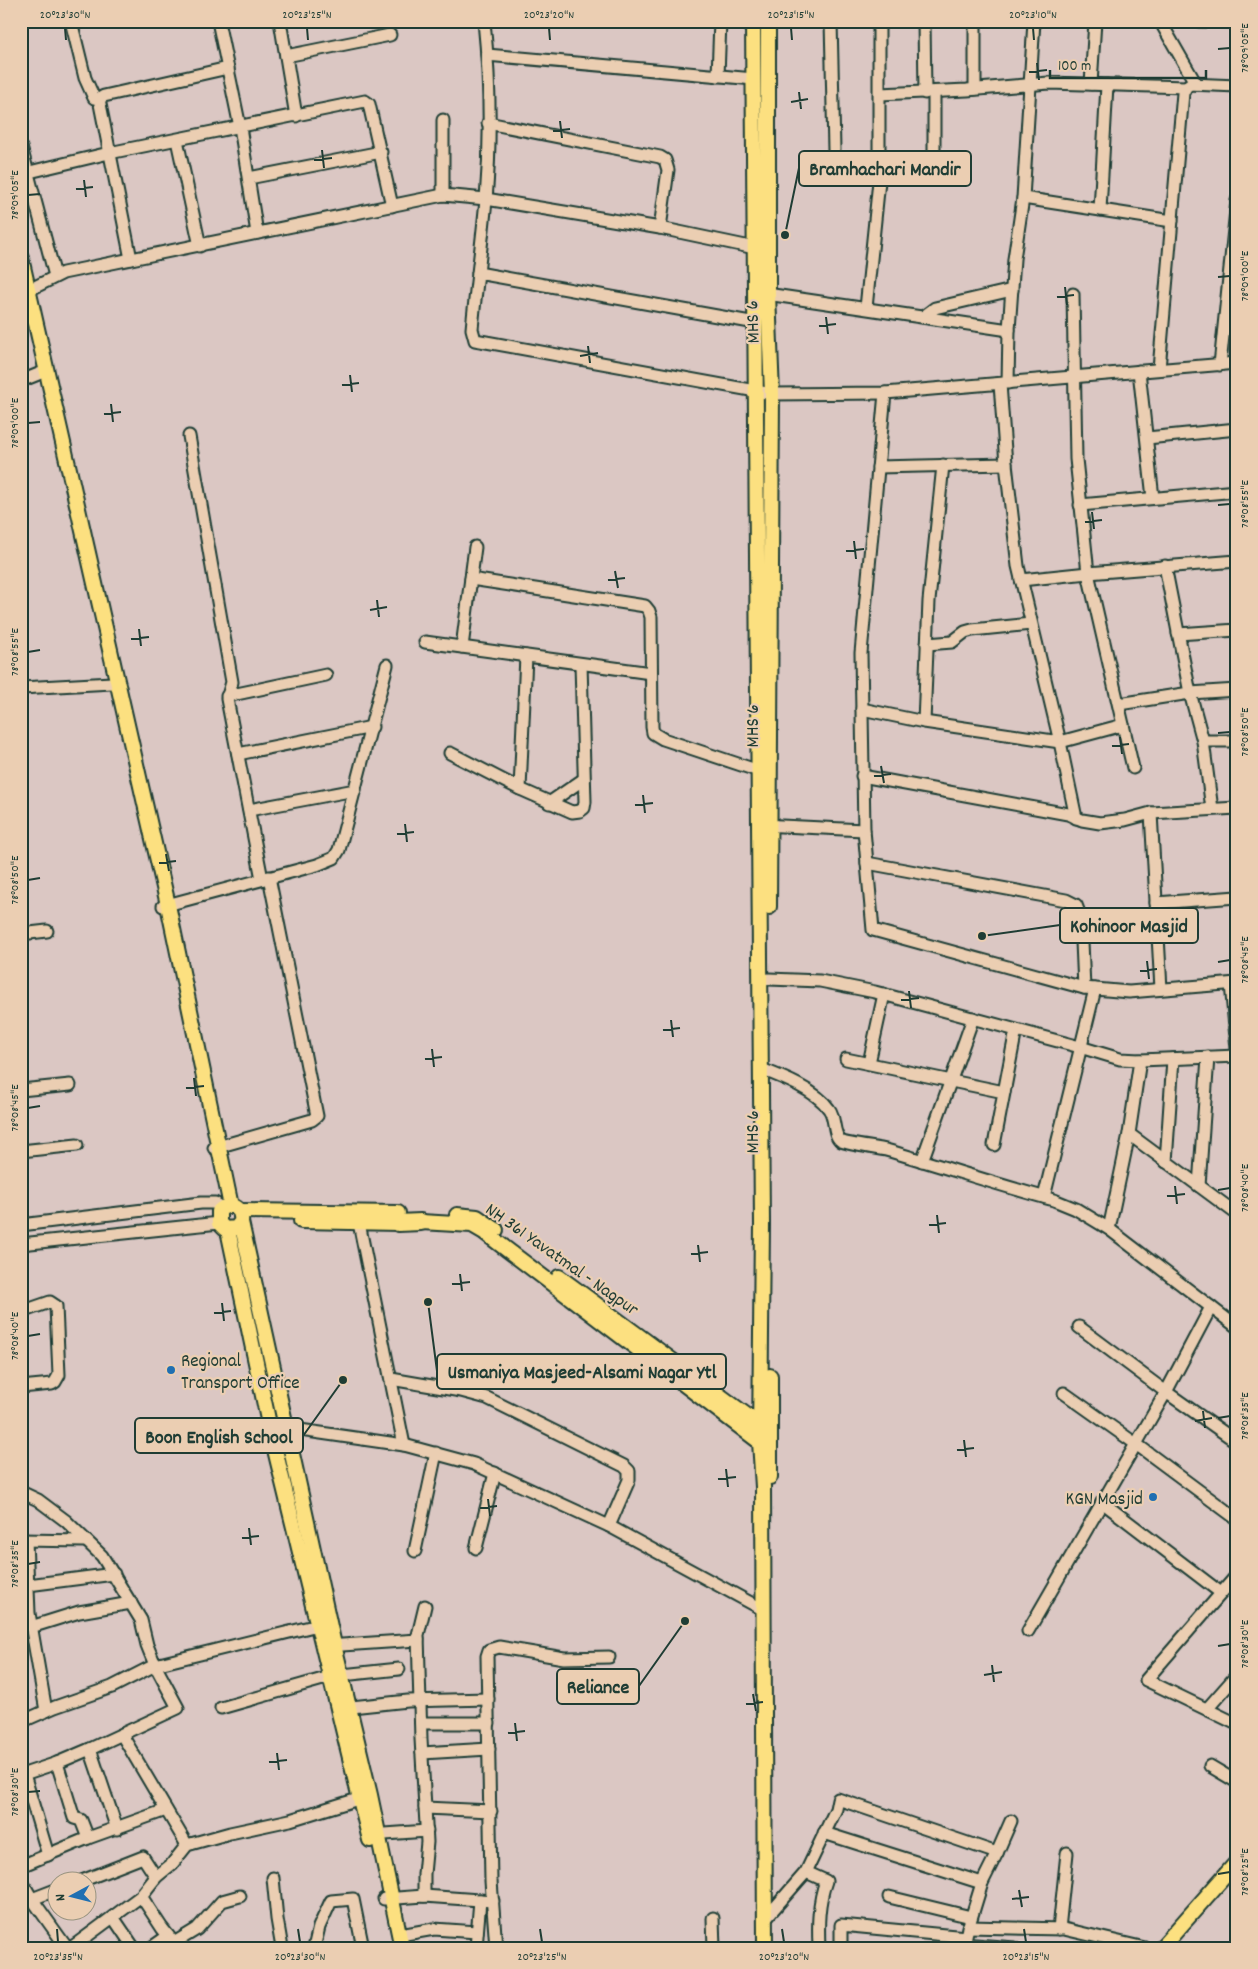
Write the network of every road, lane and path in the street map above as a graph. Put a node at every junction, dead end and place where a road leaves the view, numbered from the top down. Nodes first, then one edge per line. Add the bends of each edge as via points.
1 (71, 21) edge
2 (218, 21) edge
3 (280, 21) edge
4 (484, 21) edge
5 (720, 21) edge
6 (754, 21) edge
7 (768, 21) edge
8 (831, 21) edge
9 (879, 21) edge
10 (924, 21) edge
11 (975, 21) edge
12 (1034, 21) edge
13 (1095, 21) edge
14 (1160, 21) edge
15 (1199, 21) edge
16 (1237, 22) edge
17 (390, 36) dead end
18 (487, 55) junction
19 (286, 56) junction
20 (228, 68) junction
21 (718, 76) junction
22 (754, 80) junction
23 (1091, 84) junction
24 (1107, 85) junction
25 (1191, 85) junction
26 (1031, 86) junction
27 (1237, 86) edge
28 (975, 89) junction
29 (929, 93) junction
30 (880, 94) junction
31 (94, 98) dead end
32 (296, 116) junction
33 (443, 120) dead end
34 (488, 123) junction
35 (240, 127) junction
36 (177, 140) junction
37 (21, 147) edge
38 (834, 150) dead end
39 (381, 152) junction
40 (109, 153) junction
41 (934, 167) dead end
42 (25, 173) edge
43 (249, 178) junction
44 (443, 195) junction
45 (1023, 198) junction
46 (486, 199) junction
47 (1237, 202) edge
48 (392, 206) junction
49 (1100, 210) junction
50 (1172, 221) junction
51 (660, 228) junction
52 (257, 233) junction
53 (200, 246) junction
54 (755, 248) junction
55 (21, 258) edge
56 (131, 259) junction
57 (478, 273) junction
58 (55, 276) junction
59 (1232, 289) edge
60 (1012, 290) junction
61 (24, 291) edge
62 (762, 293) junction
63 (1072, 294) dead end
64 (866, 308) junction
65 (923, 316) junction
66 (25, 318) edge
67 (756, 323) junction
68 (1009, 330) junction
69 (1237, 363) edge
70 (1220, 365) junction
71 (1159, 369) junction
72 (1140, 371) junction
73 (41, 373) junction
74 (1074, 377) junction
75 (21, 381) edge
76 (1004, 384) junction
77 (756, 393) junction
78 (885, 393) junction
79 (772, 394) junction
80 (1237, 429) edge
81 (189, 436) dead end
82 (1147, 438) junction
83 (1006, 464) junction
84 (943, 465) junction
85 (878, 466) junction
86 (1237, 490) edge
87 (1153, 498) junction
88 (1080, 505) junction
89 (475, 547) dead end
90 (1237, 561) edge
91 (1164, 566) junction
92 (1088, 573) junction
93 (471, 579) junction
94 (1021, 580) junction
95 (1031, 624) junction
96 (1237, 630) edge
97 (1178, 634) junction
98 (425, 642) dead end
99 (928, 644) junction
100 (462, 647) junction
101 (526, 656) junction
102 (581, 664) junction
103 (387, 665) dead end
104 (651, 673) junction
105 (326, 675) dead end
106 (112, 683) junction
107 (21, 688) edge
108 (1237, 690) edge
109 (1190, 692) junction
110 (227, 696) junction
111 (1119, 704) junction
112 (862, 708) junction
113 (924, 722) junction
114 (1123, 725) junction
115 (372, 728) junction
116 (1203, 741) junction
117 (1237, 741) edge
118 (1060, 742) junction
119 (450, 753) dead end
120 (238, 754) junction
121 (1133, 768) dead end
122 (759, 771) junction
123 (862, 776) junction
124 (584, 779) junction
125 (520, 789) junction
126 (355, 790) junction
127 (549, 803) junction
128 (1237, 808) edge
129 (1212, 809) junction
130 (249, 810) junction
131 (1151, 813) junction
132 (1076, 818) junction
133 (764, 825) junction
134 (864, 830) junction
135 (867, 863) junction
136 (265, 878) junction
137 (1237, 896) edge
138 (1156, 903) junction
139 (166, 906) junction
140 (48, 931) dead end
141 (21, 934) edge
142 (769, 979) junction
143 (1234, 983) edge
144 (1090, 988) junction
145 (1160, 989) junction
146 (884, 994) junction
147 (973, 1018) junction
148 (1016, 1030) junction
149 (1080, 1047) junction
150 (1237, 1049) edge
151 (1237, 1056) edge
152 (1208, 1057) junction
153 (846, 1058) dead end
154 (1174, 1059) junction
155 (1140, 1060) junction
156 (869, 1064) junction
157 (765, 1070) junction
158 (951, 1080) junction
159 (70, 1084) dead end
160 (21, 1090) edge
161 (1004, 1092) junction
162 (1129, 1134) junction
163 (77, 1145) dead end
164 (994, 1145) dead end
165 (216, 1147) junction
166 (21, 1152) edge
167 (922, 1161) junction
168 (1166, 1162) junction
169 (1199, 1186) junction
170 (1044, 1197) junction
171 (234, 1212) junction
172 (1237, 1214) edge
173 (398, 1218) junction
174 (421, 1218) joint
175 (359, 1223) junction
176 (21, 1224) edge
177 (224, 1226) junction
178 (1110, 1229) junction
179 (21, 1244) edge
180 (1211, 1307) junction
181 (21, 1312) edge
182 (1236, 1323) edge
183 (1079, 1327) dead end
184 (270, 1348) junction
185 (254, 1350) junction
186 (391, 1379) junction
187 (21, 1388) edge
188 (1166, 1392) junction
189 (1064, 1394) dead end
190 (286, 1428) junction
191 (270, 1429) junction
192 (765, 1436) junction
193 (1237, 1442) edge
194 (1136, 1444) junction
195 (404, 1445) junction
196 (436, 1453) junction
197 (495, 1473) junction
198 (21, 1492) edge
199 (1102, 1502) junction
200 (1237, 1519) edge
201 (609, 1526) junction
202 (24, 1540) edge
203 (85, 1541) junction
204 (476, 1548) dead end
205 (415, 1551) dead end
206 (114, 1574) junction
207 (1237, 1575) edge
208 (28, 1585) junction
209 (1221, 1593) junction
210 (25, 1600) edge
211 (131, 1603) junction
212 (425, 1606) dead end
213 (762, 1609) junction
214 (324, 1623) junction
215 (1028, 1631) dead end
216 (28, 1634) edge
217 (418, 1640) junction
218 (328, 1646) junction
219 (609, 1657) dead end
220 (155, 1665) junction
221 (399, 1669) dead end
222 (336, 1676) junction
223 (1237, 1676) edge
224 (488, 1699) junction
225 (420, 1701) junction
226 (221, 1708) dead end
227 (343, 1708) junction
228 (1207, 1709) junction
229 (46, 1711) junction
230 (21, 1722) edge
231 (421, 1723) junction
232 (489, 1723) junction
233 (1237, 1724) edge
234 (122, 1735) junction
235 (90, 1749) junction
236 (489, 1749) junction
237 (422, 1753) junction
238 (57, 1763) junction
239 (1210, 1766) dead end
240 (22, 1774) edge
241 (1237, 1782) edge
242 (365, 1797) junction
243 (425, 1808) junction
244 (166, 1810) junction
245 (491, 1811) junction
246 (1011, 1821) dead end
247 (117, 1828) junction
248 (426, 1831) junction
249 (824, 1833) junction
250 (374, 1835) junction
251 (88, 1838) junction
252 (187, 1845) junction
253 (997, 1853) junction
254 (1067, 1853) dead end
255 (48, 1855) junction
256 (1237, 1862) edge
257 (21, 1866) edge
258 (806, 1872) junction
259 (98, 1875) edge
260 (156, 1877) junction
261 (273, 1878) dead end
262 (21, 1880) edge
263 (982, 1883) junction
264 (48, 1893) edge
265 (141, 1896) junction
266 (240, 1896) dead end
267 (424, 1896) junction
268 (889, 1897) dead end
269 (388, 1898) junction
270 (32, 1899) junction
271 (480, 1900) junction
272 (493, 1901) junction
273 (770, 1914) junction
274 (113, 1917) junction
275 (713, 1918) dead end
276 (1059, 1929) junction
277 (477, 1932) junction
278 (966, 1935) edge
279 (173, 1942) edge
280 (399, 1944) edge
281 (67, 1948) edge
282 (71, 1948) edge
283 (134, 1948) edge
284 (151, 1948) edge
285 (282, 1948) edge
286 (314, 1948) edge
287 (363, 1948) edge
288 (476, 1948) edge
289 (496, 1948) edge
290 (714, 1948) edge
291 (765, 1948) edge
292 (774, 1948) edge
293 (819, 1948) edge
294 (841, 1948) edge
295 (1015, 1948) edge
296 (1145, 1948) edge
297 (1161, 1948) edge

1 - 31 street via 85,78
2 - 20 street
3 - 19 street
4 - 18 street
5 - 21 street
6 - 22 main road
7 - 62 main road, MHS 6
8 - 38 street
9 - 30 street
10 - 29 street
11 - 28 street
12 - 26 street
13 - 23 street
14 - 25 street
15 - 16 street
17 - 19 street
18 - 21 street
18 - 34 street
19 - 32 street
20 - 35 street
20 - 40 street via 101,98 98,102
21 - 22 street
22 - 54 main road
23 - 24 street
23 - 26 street
24 - 25 street
24 - 49 street
25 - 27 street
25 - 50 street via 1182,93
26 - 28 street
26 - 45 street
28 - 29 street
29 - 30 street
29 - 41 street
30 - 64 street via 879,181
32 - 35 street
32 - 39 street via 365,101 369,104
33 - 44 street
34 - 46 street
34 - 51 street via 665,160 668,170
35 - 36 street
35 - 43 street
36 - 40 street
36 - 53 street
37 - 42 street
39 - 43 street
39 - 48 street
40 - 42 street
40 - 56 street
42 - 58 street
43 - 52 street
44 - 46 street
44 - 48 street
45 - 49 street
45 - 60 street
46 - 51 street
46 - 57 street
47 - 59 street
48 - 52 street
49 - 50 street
50 - 71 street
51 - 54 street
52 - 53 street
53 - 56 street
54 - 62 main road
55 - 61 main road
56 - 58 street
57 - 67 street
57 - 77 street via 472,329 476,340
58 - 61 street
59 - 70 street
60 - 65 street via 935,308
60 - 68 street
61 - 66 main road
61 - 139 main road
62 - 64 street
62 - 67 main road
62 - 79 main road, MHS 6
63 - 74 street
64 - 65 street
65 - 68 street
66 - 73 main road
67 - 77 main road
68 - 76 street
69 - 70 street
70 - 71 street
71 - 72 street
72 - 74 street
72 - 82 street
73 - 75 street
73 - 106 main road
74 - 76 street
74 - 88 street
76 - 78 street
76 - 83 street
77 - 79 street
77 - 122 main road
78 - 79 street
78 - 85 street
79 - 133 main road, MHS 6
80 - 82 street
81 - 110 street via 232,682
82 - 87 street
83 - 84 street
83 - 94 street
84 - 85 street
84 - 99 street via 929,601
85 - 112 street via 861,653
86 - 87 street
87 - 88 street
88 - 92 street
89 - 93 street
90 - 91 street
91 - 92 street
91 - 97 street
92 - 94 street
92 - 111 street
93 - 100 street
93 - 104 street via 645,606 651,617
94 - 95 street
95 - 99 street via 972,630 952,642
95 - 118 street
96 - 97 street
97 - 109 street
98 - 100 street
99 - 113 street
100 - 101 street
101 - 102 street
101 - 125 street
102 - 104 street
102 - 124 street
103 - 115 street
104 - 122 street via 653,733
105 - 110 street
106 - 107 street
106 - 139 main road
108 - 109 street
109 - 111 street
109 - 116 street
110 - 120 street
111 - 114 street
112 - 113 street
112 - 123 street
113 - 118 street
114 - 118 street
114 - 121 street
115 - 120 street
115 - 126 street
116 - 117 street
116 - 129 street
118 - 132 street
119 - 125 street
120 - 130 street
122 - 133 main road
123 - 132 street
123 - 134 street
124 - 127 street
124 - 127 street via 584,808 580,811 572,812
125 - 127 street
126 - 130 street
126 - 136 street via 334,858
128 - 129 street
129 - 131 street
130 - 136 street
131 - 132 street via 1100,823
131 - 138 street
133 - 134 street
133 - 142 main road, MHS 6
133 - 157 main road
134 - 135 street
135 - 144 street via 873,930
135 - 144 street via 1066,900 1076,905 1081,918
136 - 139 street
136 - 165 street via 316,1116 312,1120
137 - 138 street
138 - 145 street
139 - 165 main road
140 - 141 street
142 - 146 street via 820,981
142 - 157 main road, MHS 6
143 - 145 street
143 - 150 street
144 - 145 street via 1129,992
144 - 149 street
146 - 147 street
146 - 156 street
147 - 148 street
147 - 158 street
148 - 149 street
148 - 161 street
149 - 155 street via 1109,1058
149 - 170 street
151 - 152 street
152 - 154 street
152 - 169 street
153 - 156 street
154 - 155 street
154 - 168 street
155 - 162 street
156 - 158 street
157 - 167 street via 822,1102 830,1110 841,1141
157 - 192 main road via 762,1224
158 - 161 street
158 - 167 street
159 - 160 street
161 - 164 street
162 - 168 street
162 - 178 street
163 - 166 street
165 - 171 main road
167 - 170 street
168 - 169 street
169 - 172 street
170 - 178 street via 1076,1208
171 - 173 main road
171 - 175 main road
171 - 176 street via 214,1203 201,1203
171 - 177 main road via 236,1228
171 - 177 main road via 218,1215
171 - 184 main road
173 - 174 highway
173 - 175 main road
174 - 192 main road via 472,1225 484,1232
175 - 186 street
177 - 179 street
177 - 185 main road
178 - 180 street
180 - 182 street
180 - 188 street
181 - 187 street via 46,1302 56,1306 59,1375 52,1384
183 - 188 street
184 - 185 street
184 - 190 main road
185 - 191 main road
186 - 195 street
186 - 201 street via 461,1390 487,1398 624,1466 629,1471 629,1480
188 - 193 street
188 - 194 street
189 - 194 street
190 - 191 street
190 - 195 street
190 - 214 main road
191 - 214 main road
192 - 213 main road
192 - 273 main road via 770,1667
194 - 199 street
194 - 200 street
195 - 196 street
196 - 197 street
196 - 205 street
197 - 201 street
197 - 204 street
198 - 203 street via 66,1521
199 - 209 street
199 - 215 street
201 - 213 street
202 - 203 street
202 - 208 street
203 - 206 street via 102,1556
206 - 208 street
206 - 211 street
207 - 209 street
208 - 210 street
209 - 228 street via 1146,1680
210 - 216 street
211 - 216 street via 79,1612
211 - 220 street via 141,1620
212 - 217 street
213 - 273 main road
214 - 218 main road
214 - 220 street
216 - 229 street
217 - 218 street
217 - 225 street
218 - 222 main road
219 - 224 street via 564,1658 494,1648 487,1656
220 - 229 street via 112,1687
220 - 234 street via 178,1708
221 - 222 street
222 - 226 street
222 - 227 main road
223 - 228 street
224 - 225 street
224 - 232 street
225 - 227 street
225 - 231 street
227 - 242 main road
228 - 233 street
229 - 230 street
231 - 232 street
231 - 237 street
232 - 236 street
234 - 235 street
234 - 244 street
235 - 238 street
235 - 247 street
236 - 237 street
236 - 245 street
237 - 243 street
238 - 240 street
238 - 251 street via 74,1818 81,1820
239 - 241 street
240 - 255 street
242 - 250 main road
242 - 252 street via 290,1820
243 - 245 street
243 - 248 street
244 - 247 street
244 - 252 street
245 - 272 street
246 - 253 street
247 - 251 street
248 - 250 street
248 - 267 street
249 - 253 street via 838,1799
249 - 258 street
249 - 263 street
250 - 269 main road
251 - 255 street
252 - 260 street
253 - 263 street
254 - 276 street
255 - 257 street
256 - 297 main road
258 - 273 street
258 - 293 street via 826,1881 818,1921
259 - 260 street via 143,1857
260 - 265 street
261 - 285 street
262 - 270 street
263 - 278 street
264 - 270 street
265 - 274 street
265 - 279 street
266 - 279 street via 222,1901 197,1929
267 - 269 street
267 - 271 street
268 - 278 street
269 - 280 main road
270 - 281 street
271 - 272 street
271 - 277 street
272 - 289 street
273 - 291 main road
273 - 292 main road
274 - 282 street
274 - 283 street
275 - 290 street
276 - 278 street
276 - 296 street
277 - 280 street via 434,1930
277 - 288 street
278 - 294 street via 841,1925
278 - 295 street
279 - 284 street
286 - 287 street via 331,1901 353,1899

